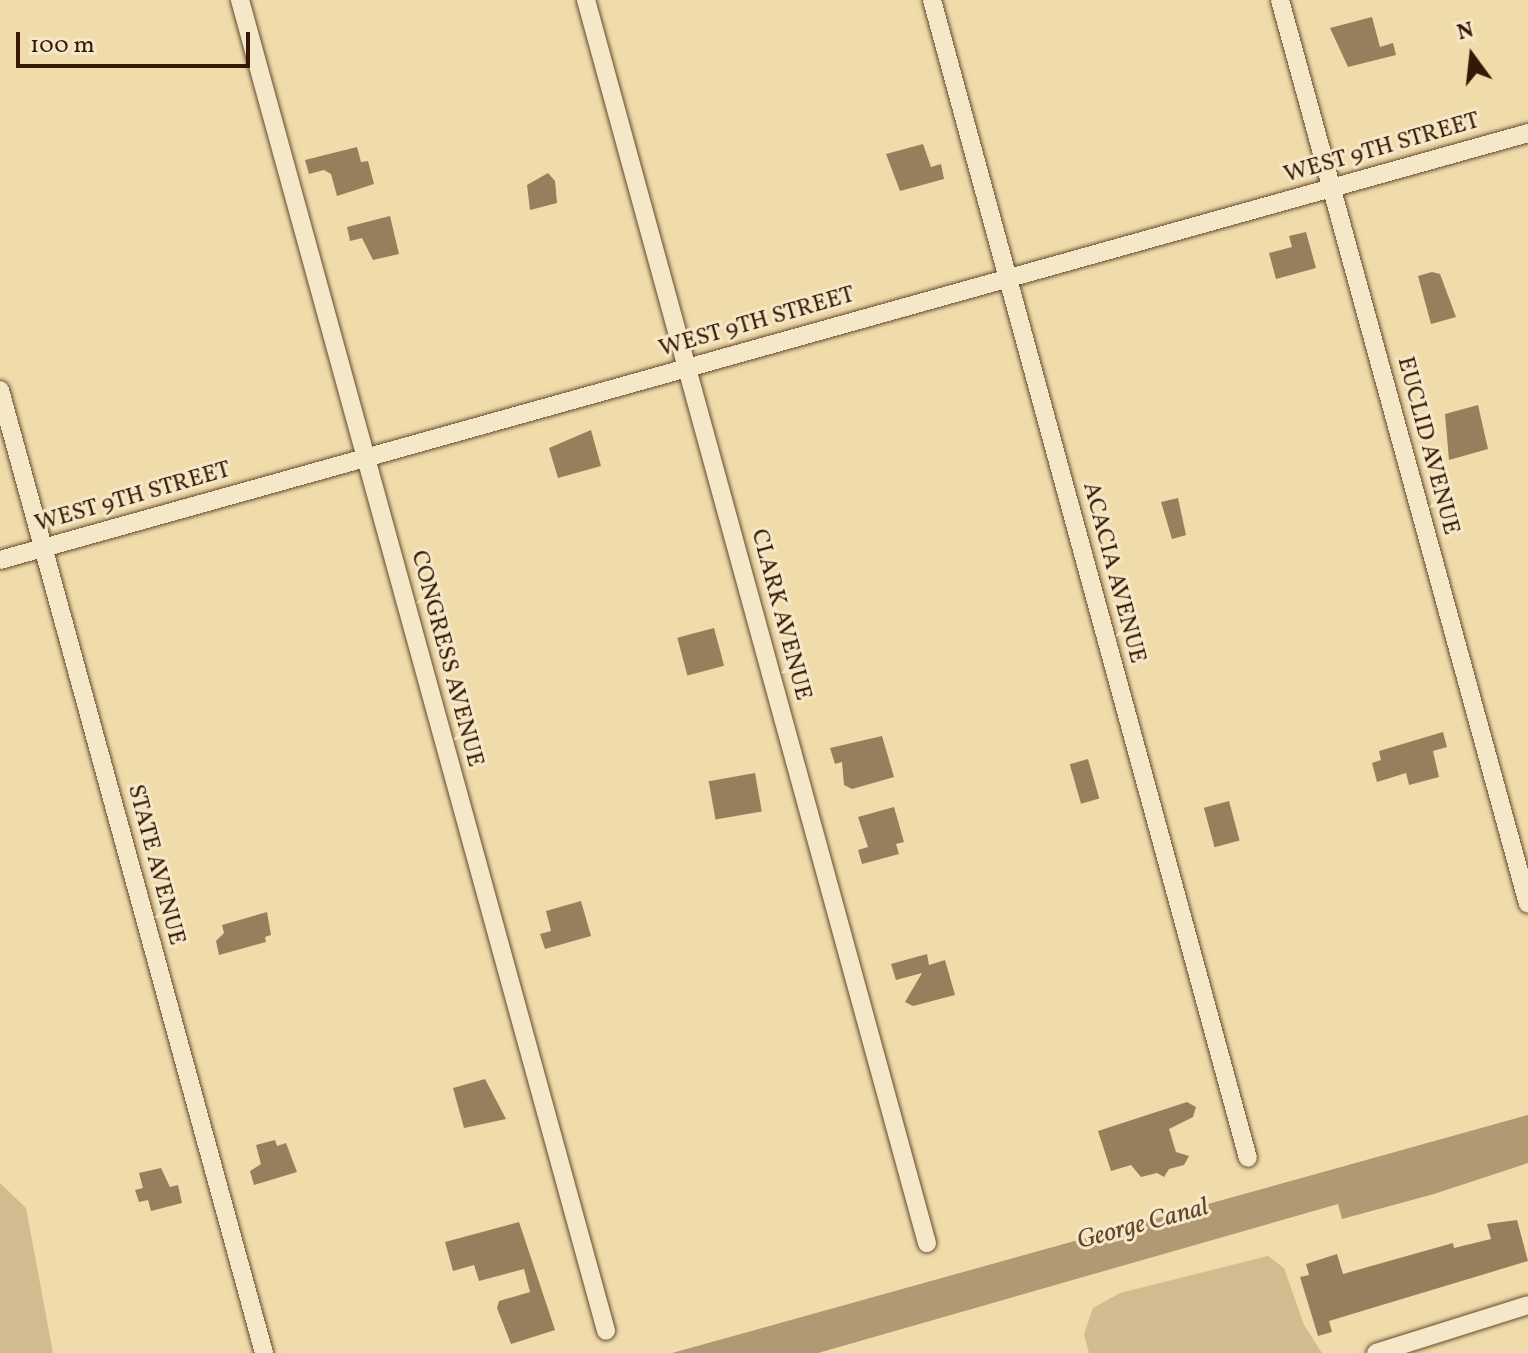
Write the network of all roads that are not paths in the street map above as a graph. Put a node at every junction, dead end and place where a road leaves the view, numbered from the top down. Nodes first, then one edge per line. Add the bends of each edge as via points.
1 (240, 0) edge
2 (586, 0) edge
3 (932, 0) edge
4 (1280, 0) edge
5 (1528, 133) edge
6 (1331, 188) junction
7 (1008, 278) junction
8 (687, 367) junction
9 (0, 390) edge
10 (366, 458) junction
11 (43, 548) junction
12 (0, 560) edge
13 (1528, 904) edge
14 (1248, 1158) dead end
15 (927, 1243) dead end
16 (1528, 1305) edge
17 (606, 1331) dead end
18 (264, 1353) edge
19 (1376, 1353) edge

1 - 10 street, CONGRESS AVENUE
2 - 8 street, CLARK AVENUE
3 - 7 street, ACACIA AVENUE
4 - 6 street, EUCLID AVENUE
5 - 6 street, WEST 9TH STREET
6 - 7 street, WEST 9TH STREET
6 - 13 street, EUCLID AVENUE
7 - 8 street, WEST 9TH STREET
7 - 14 street, ACACIA AVENUE
8 - 10 street, WEST 9TH STREET
8 - 15 street, CLARK AVENUE
9 - 11 street, STATE AVENUE
10 - 11 street, WEST 9TH STREET
10 - 17 street, CONGRESS AVENUE
11 - 12 street, WEST 9TH STREET
11 - 18 street, STATE AVENUE
16 - 19 street

